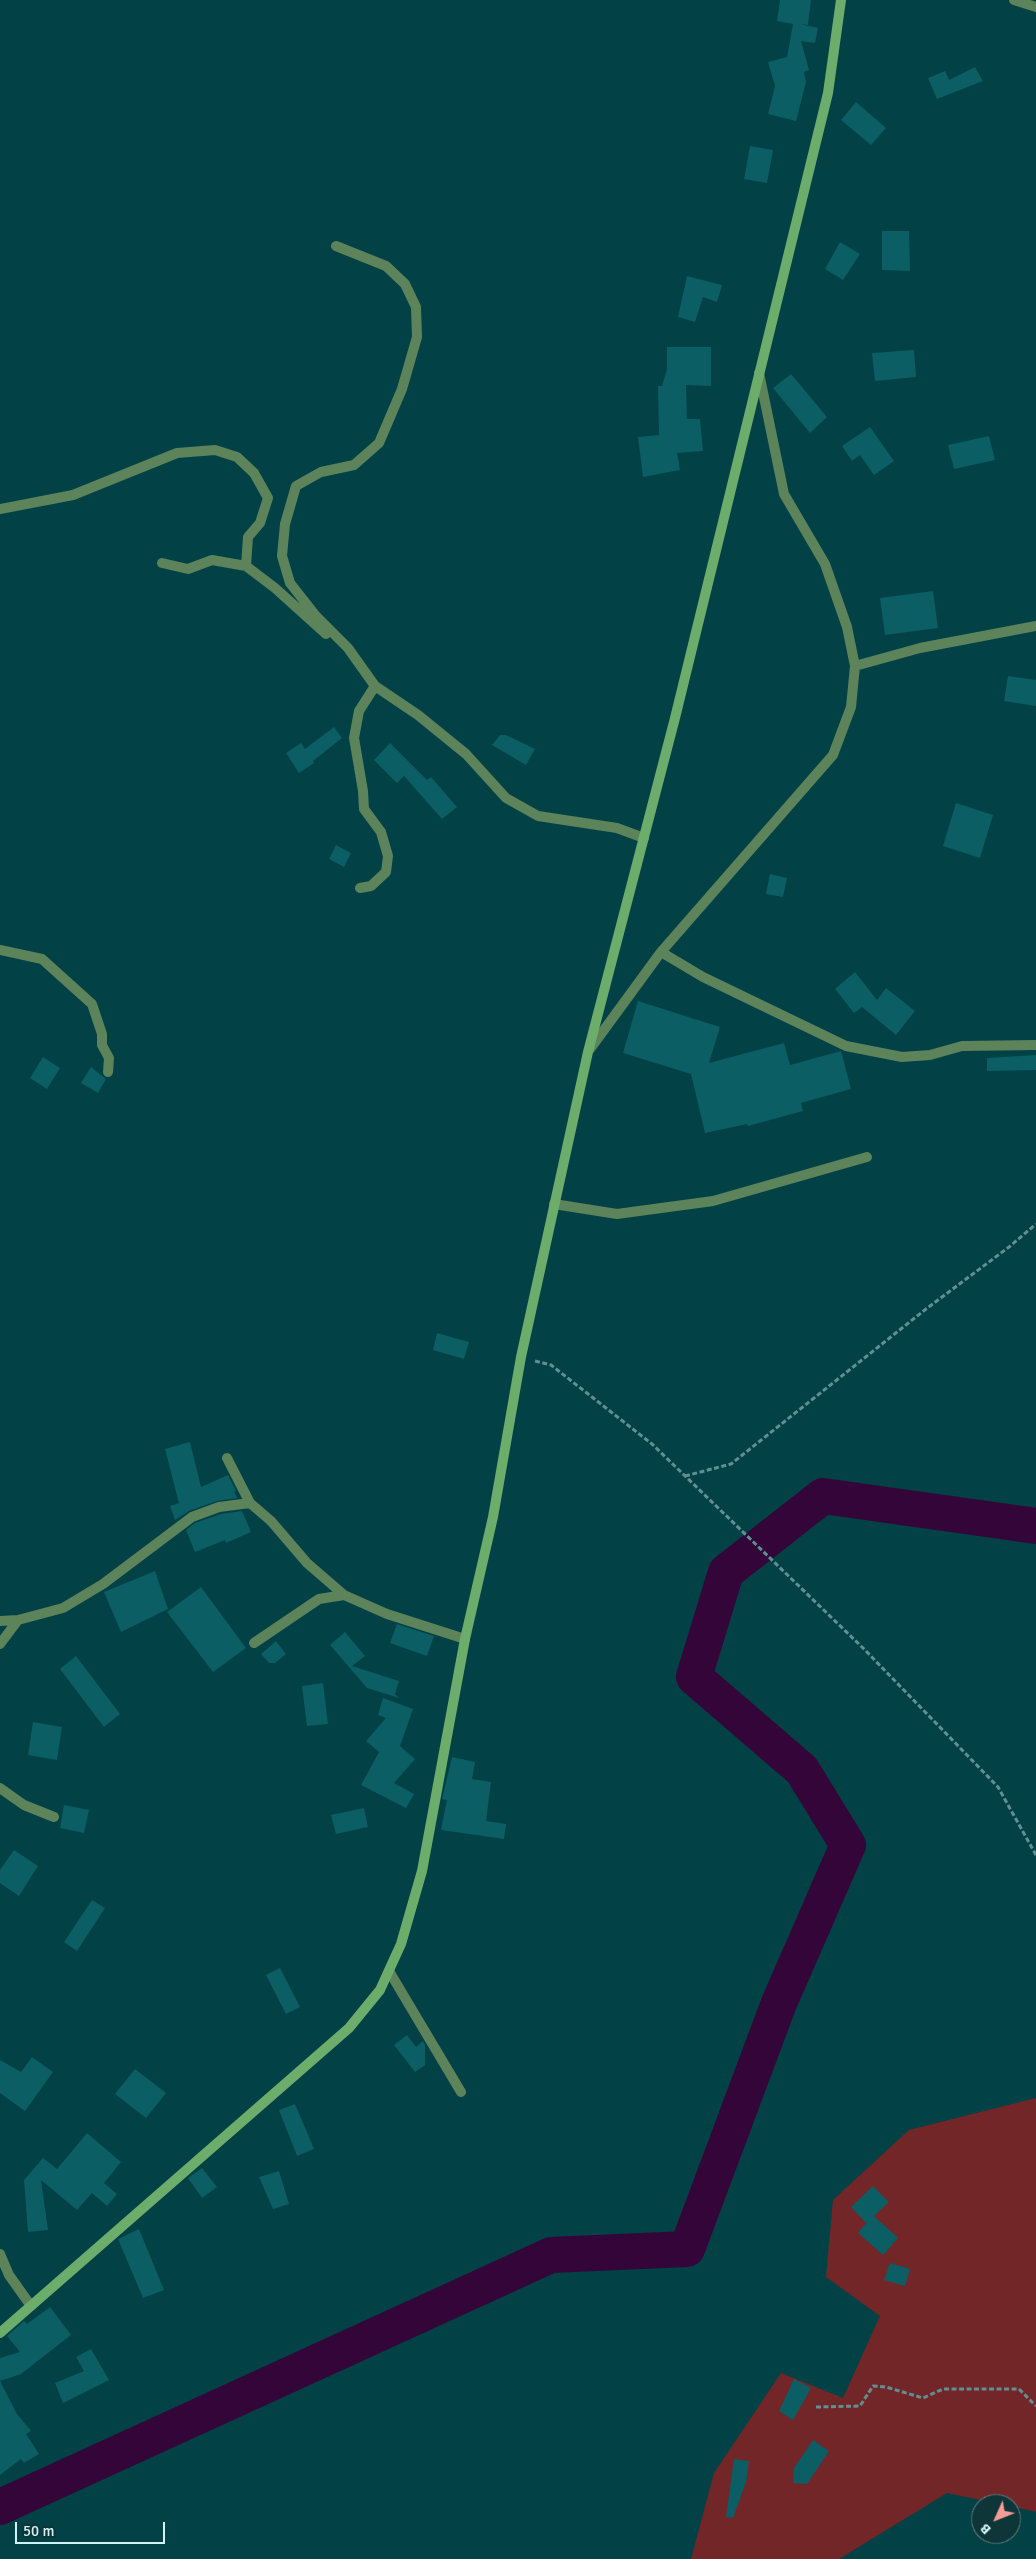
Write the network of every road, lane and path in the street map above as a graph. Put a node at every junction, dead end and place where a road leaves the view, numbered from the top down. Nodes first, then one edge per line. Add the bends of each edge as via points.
1 (840, 0) edge
2 (1014, 0) edge
3 (1036, 7) edge
4 (336, 246) dead end
5 (759, 373) junction
6 (0, 509) edge
7 (162, 563) dead end
8 (246, 566) junction
9 (1036, 626) edge
10 (348, 648) junction
11 (855, 666) junction
12 (375, 686) junction
13 (644, 838) junction
14 (360, 888) dead end
15 (0, 950) edge
16 (660, 952) junction
17 (1036, 1045) edge
18 (588, 1052) junction
19 (108, 1072) dead end
20 (867, 1157) dead end
21 (554, 1204) junction
22 (1036, 1224) edge
23 (521, 1357) junction
24 (227, 1458) dead end
25 (685, 1476) junction
26 (250, 1503) junction
27 (344, 1595) junction
28 (18, 1620) junction
29 (0, 1621) edge
30 (465, 1639) junction
31 (254, 1643) dead end
32 (0, 1644) edge
33 (0, 1788) edge
34 (54, 1817) dead end
35 (1036, 1855) edge
36 (389, 1970) junction
37 (461, 2092) dead end
38 (0, 2254) edge
39 (31, 2306) junction
40 (0, 2332) edge
41 (1036, 2406) edge
42 (816, 2407) dead end

1 - 5 street via 828,93
2 - 3 street
4 - 10 street via 386,266 406,284 416,307 418,337 402,389 379,443 354,465 321,472 296,486 285,524 282,556 290,584
5 - 11 street via 784,494 825,564 847,627
5 - 13 street
6 - 8 street via 73,495 177,453 216,450 237,457 254,473 268,498 260,523 248,537
7 - 8 street via 188,569 212,560
8 - 10 street via 323,632
9 - 11 street via 920,648
10 - 12 street
11 - 16 street via 851,707 833,755
12 - 13 street via 418,715 466,754 506,798 538,816 617,828
12 - 14 street via 359,711 354,738 364,791 364,809 381,832 388,856 386,872 371,886
13 - 18 street
15 - 19 street via 42,959 92,1004 108,1058
16 - 17 street via 703,977 846,1046 902,1057 930,1055 962,1046
16 - 18 street
18 - 21 street
20 - 21 street via 713,1201 617,1214
21 - 23 street
22 - 25 path via 731,1464
23 - 25 path via 551,1365 652,1444
23 - 30 street via 493,1517
24 - 26 street
25 - 35 path via 998,1786
26 - 27 street via 307,1563
26 - 28 street via 219,1507 192,1517 103,1584 63,1608
27 - 30 street via 386,1614
27 - 31 street via 319,1599
28 - 29 street
28 - 32 street
30 - 36 street via 422,1871 402,1944
33 - 34 street via 24,1805
36 - 37 street
36 - 39 street via 380,1990 349,2028
38 - 39 street via 9,2275
39 - 40 street
41 - 42 path via 1019,2388 943,2389 923,2398 874,2386 860,2406

